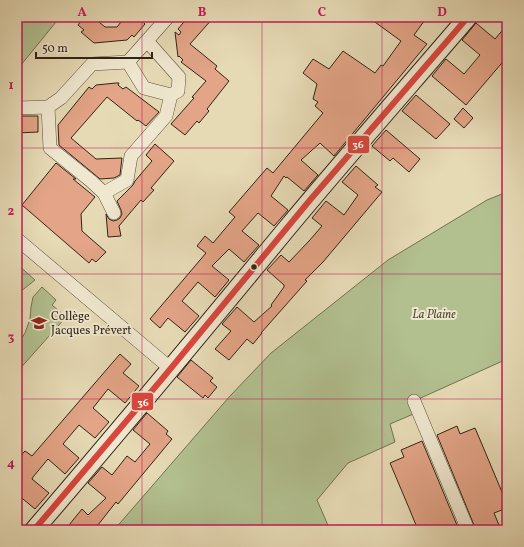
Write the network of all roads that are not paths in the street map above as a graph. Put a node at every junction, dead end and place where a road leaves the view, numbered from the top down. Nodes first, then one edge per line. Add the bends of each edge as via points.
1 (168, 17) edge
2 (468, 17) edge
3 (146, 41) junction
4 (128, 62) junction
5 (171, 95) junction
6 (48, 107) junction
7 (17, 108) edge
8 (104, 193) junction
9 (114, 213) dead end
10 (17, 239) edge
11 (170, 368) junction
12 (414, 401) dead end
13 (34, 530) edge
14 (468, 530) edge

1 - 3 street
2 - 11 street
3 - 4 street
3 - 5 street via 179,77 178,91
4 - 5 street via 144,88
4 - 6 street via 92,64 61,98
5 - 8 street via 166,116 131,156 127,180
6 - 7 street
6 - 8 street via 50,148
8 - 9 street
10 - 11 street
11 - 13 street
12 - 14 street

